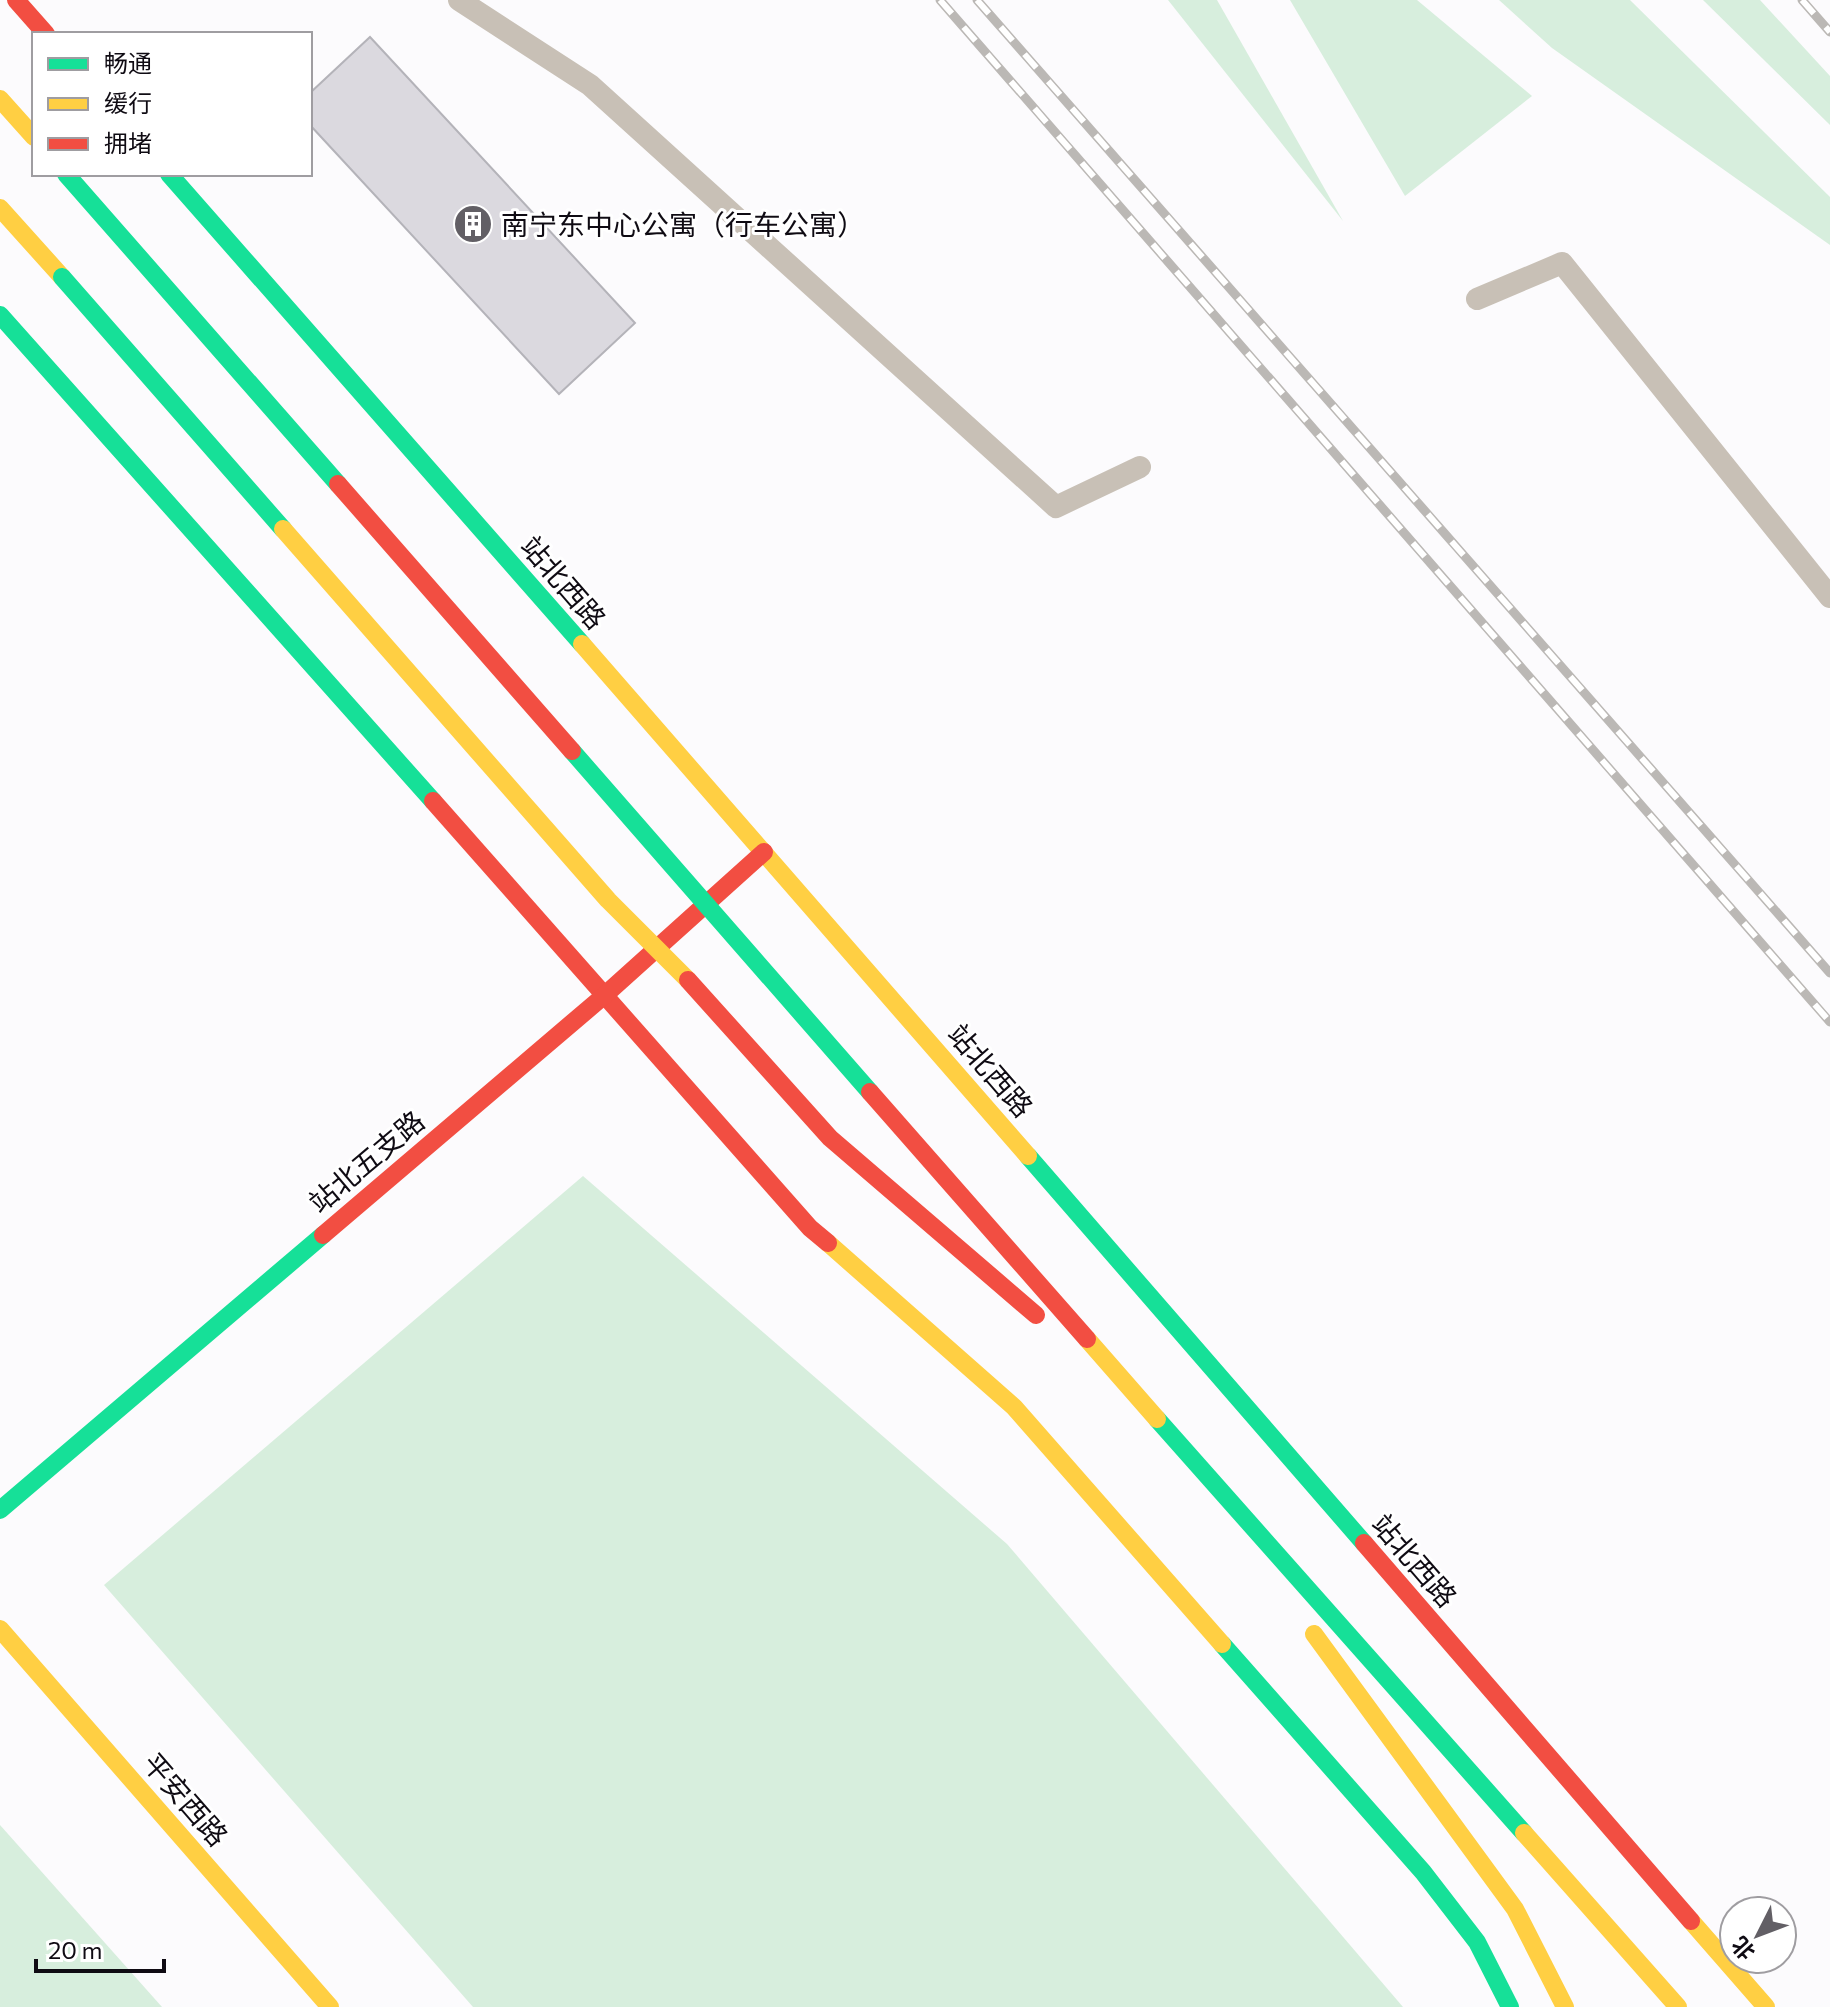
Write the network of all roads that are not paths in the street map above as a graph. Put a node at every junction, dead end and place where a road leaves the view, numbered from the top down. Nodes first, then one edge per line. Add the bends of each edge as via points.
1 (16, 0) edge
2 (459, 0) edge
3 (44, 32) edge
4 (0, 99) edge
5 (32, 135) edge
6 (68, 176) edge
7 (171, 176) edge
8 (0, 208) edge
9 (1477, 299) dead end
10 (0, 315) edge
11 (1140, 467) dead end
12 (1830, 597) edge
13 (764, 852) junction
14 (606, 994) junction
15 (1157, 1419) junction
16 (0, 1510) edge
17 (1270, 1574) dead end
18 (1308, 1625) dead end
19 (0, 1629) edge
20 (330, 2007) edge
21 (1510, 2007) edge
22 (1565, 2007) edge
23 (1678, 2007) edge
24 (1766, 2007) edge

1 - 3 street
2 - 11 lane via 590,85 1056,507
4 - 5 street
6 - 15 street, bridge
7 - 13 street, 站北西路
8 - 15 street, bridge via 608,900 668,957 830,1138
9 - 12 lane via 1562,263
10 - 14 street
13 - 14 street, 站北五支路
13 - 24 street, 站北西路
14 - 16 street, 站北五支路
14 - 21 street via 810,1228 1014,1407 1423,1872 1477,1942
15 - 17 street
15 - 23 street
18 - 22 street via 1515,1909
19 - 20 street, 平安西路

